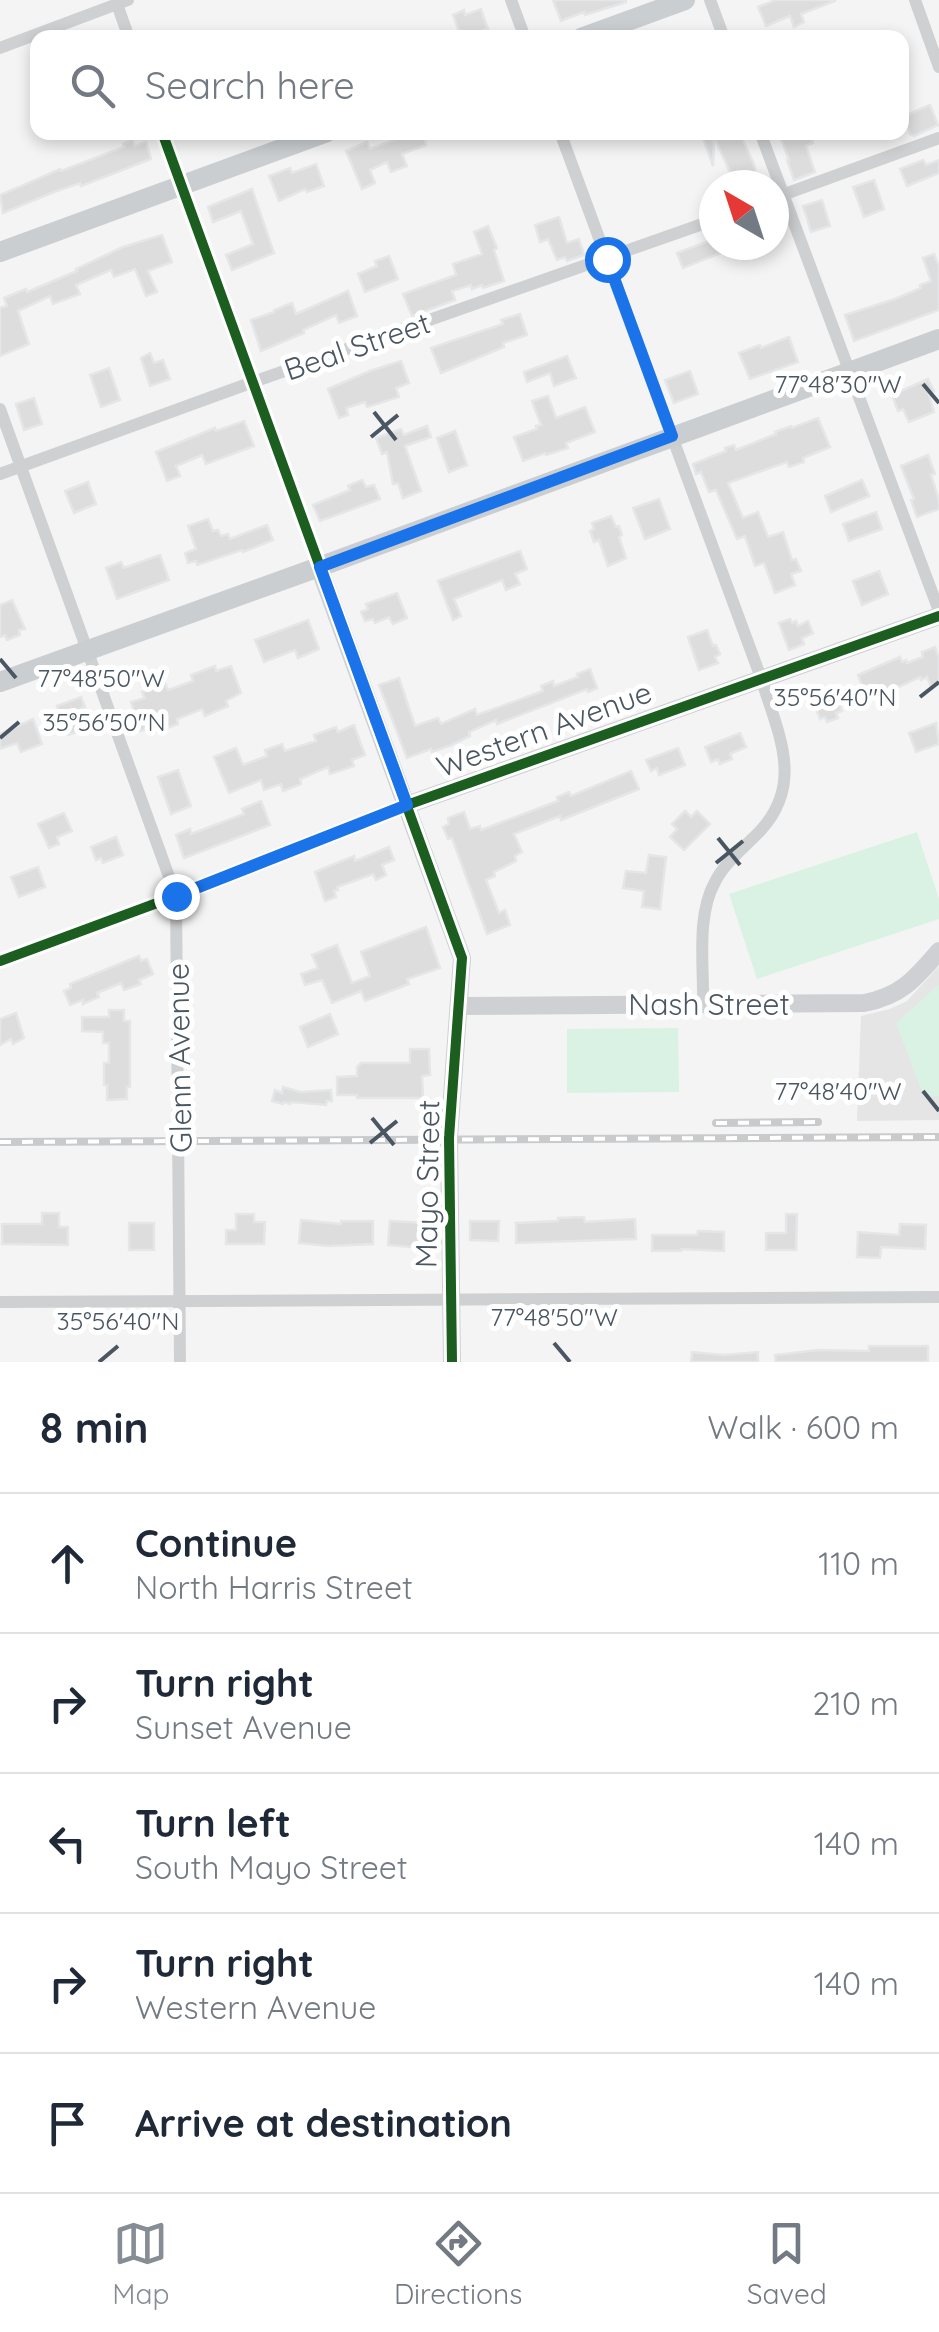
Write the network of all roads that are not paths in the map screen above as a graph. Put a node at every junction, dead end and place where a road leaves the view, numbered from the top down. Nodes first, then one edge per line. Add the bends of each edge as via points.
1 (511, 0) edge
2 (685, 0) edge
3 (710, 0) edge
4 (915, 0) edge
5 (122, 2) edge
6 (48, 30) edge
7 (127, 30) edge
8 (522, 30) edge
9 (603, 30) edge
10 (721, 30) edge
11 (30, 37) edge
12 (0, 48) edge
13 (939, 67) edge
14 (939, 138) edge
15 (165, 140) edge
16 (306, 140) edge
17 (563, 140) edge
18 (762, 140) edge
19 (771, 170) edge
20 (181, 188) junction
21 (789, 193) edge
22 (789, 224) edge
23 (699, 225) edge
24 (0, 252) edge
25 (607, 259) junction
26 (939, 340) edge
27 (849, 372) junction
28 (253, 382) junction
29 (0, 409) edge
30 (672, 436) junction
31 (22, 466) junction
32 (0, 474) edge
33 (320, 567) junction
34 (939, 614) edge
35 (88, 650) junction
36 (761, 678) junction
37 (0, 682) edge
38 (407, 805) junction
39 (176, 896) junction
40 (939, 951) edge
41 (0, 962) edge
42 (704, 1004) junction
43 (460, 1006) junction
44 (939, 1297) edge
45 (452, 1298) junction
46 (180, 1301) junction
47 (0, 1302) edge
48 (180, 1362) edge
49 (452, 1362) edge

1 - 8 street
2 - 9 main road
3 - 10 street
4 - 13 street
5 - 6 street
5 - 7 street
11 - 12 street
14 - 21 street
15 - 20 street
16 - 20 main road
17 - 25 street
18 - 19 street
20 - 24 main road
20 - 28 street
22 - 27 street
23 - 25 street, Beal Street
25 - 28 street, Beal Street
25 - 30 street
26 - 27 main road
27 - 30 main road
27 - 34 street
28 - 31 street, Beal Street
28 - 33 street
29 - 31 street, Glenn Avenue
30 - 33 main road
30 - 36 street
31 - 32 street, Beal Street
31 - 35 street, Glenn Avenue
33 - 35 main road
33 - 38 street, Mayo Street
34 - 36 street, Western Avenue
35 - 37 main road
35 - 39 street, Glenn Avenue
36 - 38 street, Western Avenue
36 - 42 street via 786,777 777,810 714,882 704,925
38 - 39 street, Western Avenue
38 - 43 street, Mayo Street via 462,958
39 - 41 street, Western Avenue
39 - 46 street, Glenn Avenue
40 - 42 street, Nash Street via 903,989 880,1000
42 - 43 street, Nash Street
43 - 45 street, Mayo Street via 449,1138
44 - 45 street
45 - 46 street
45 - 49 street, Mayo Street
46 - 47 street
46 - 48 street, Glenn Avenue

